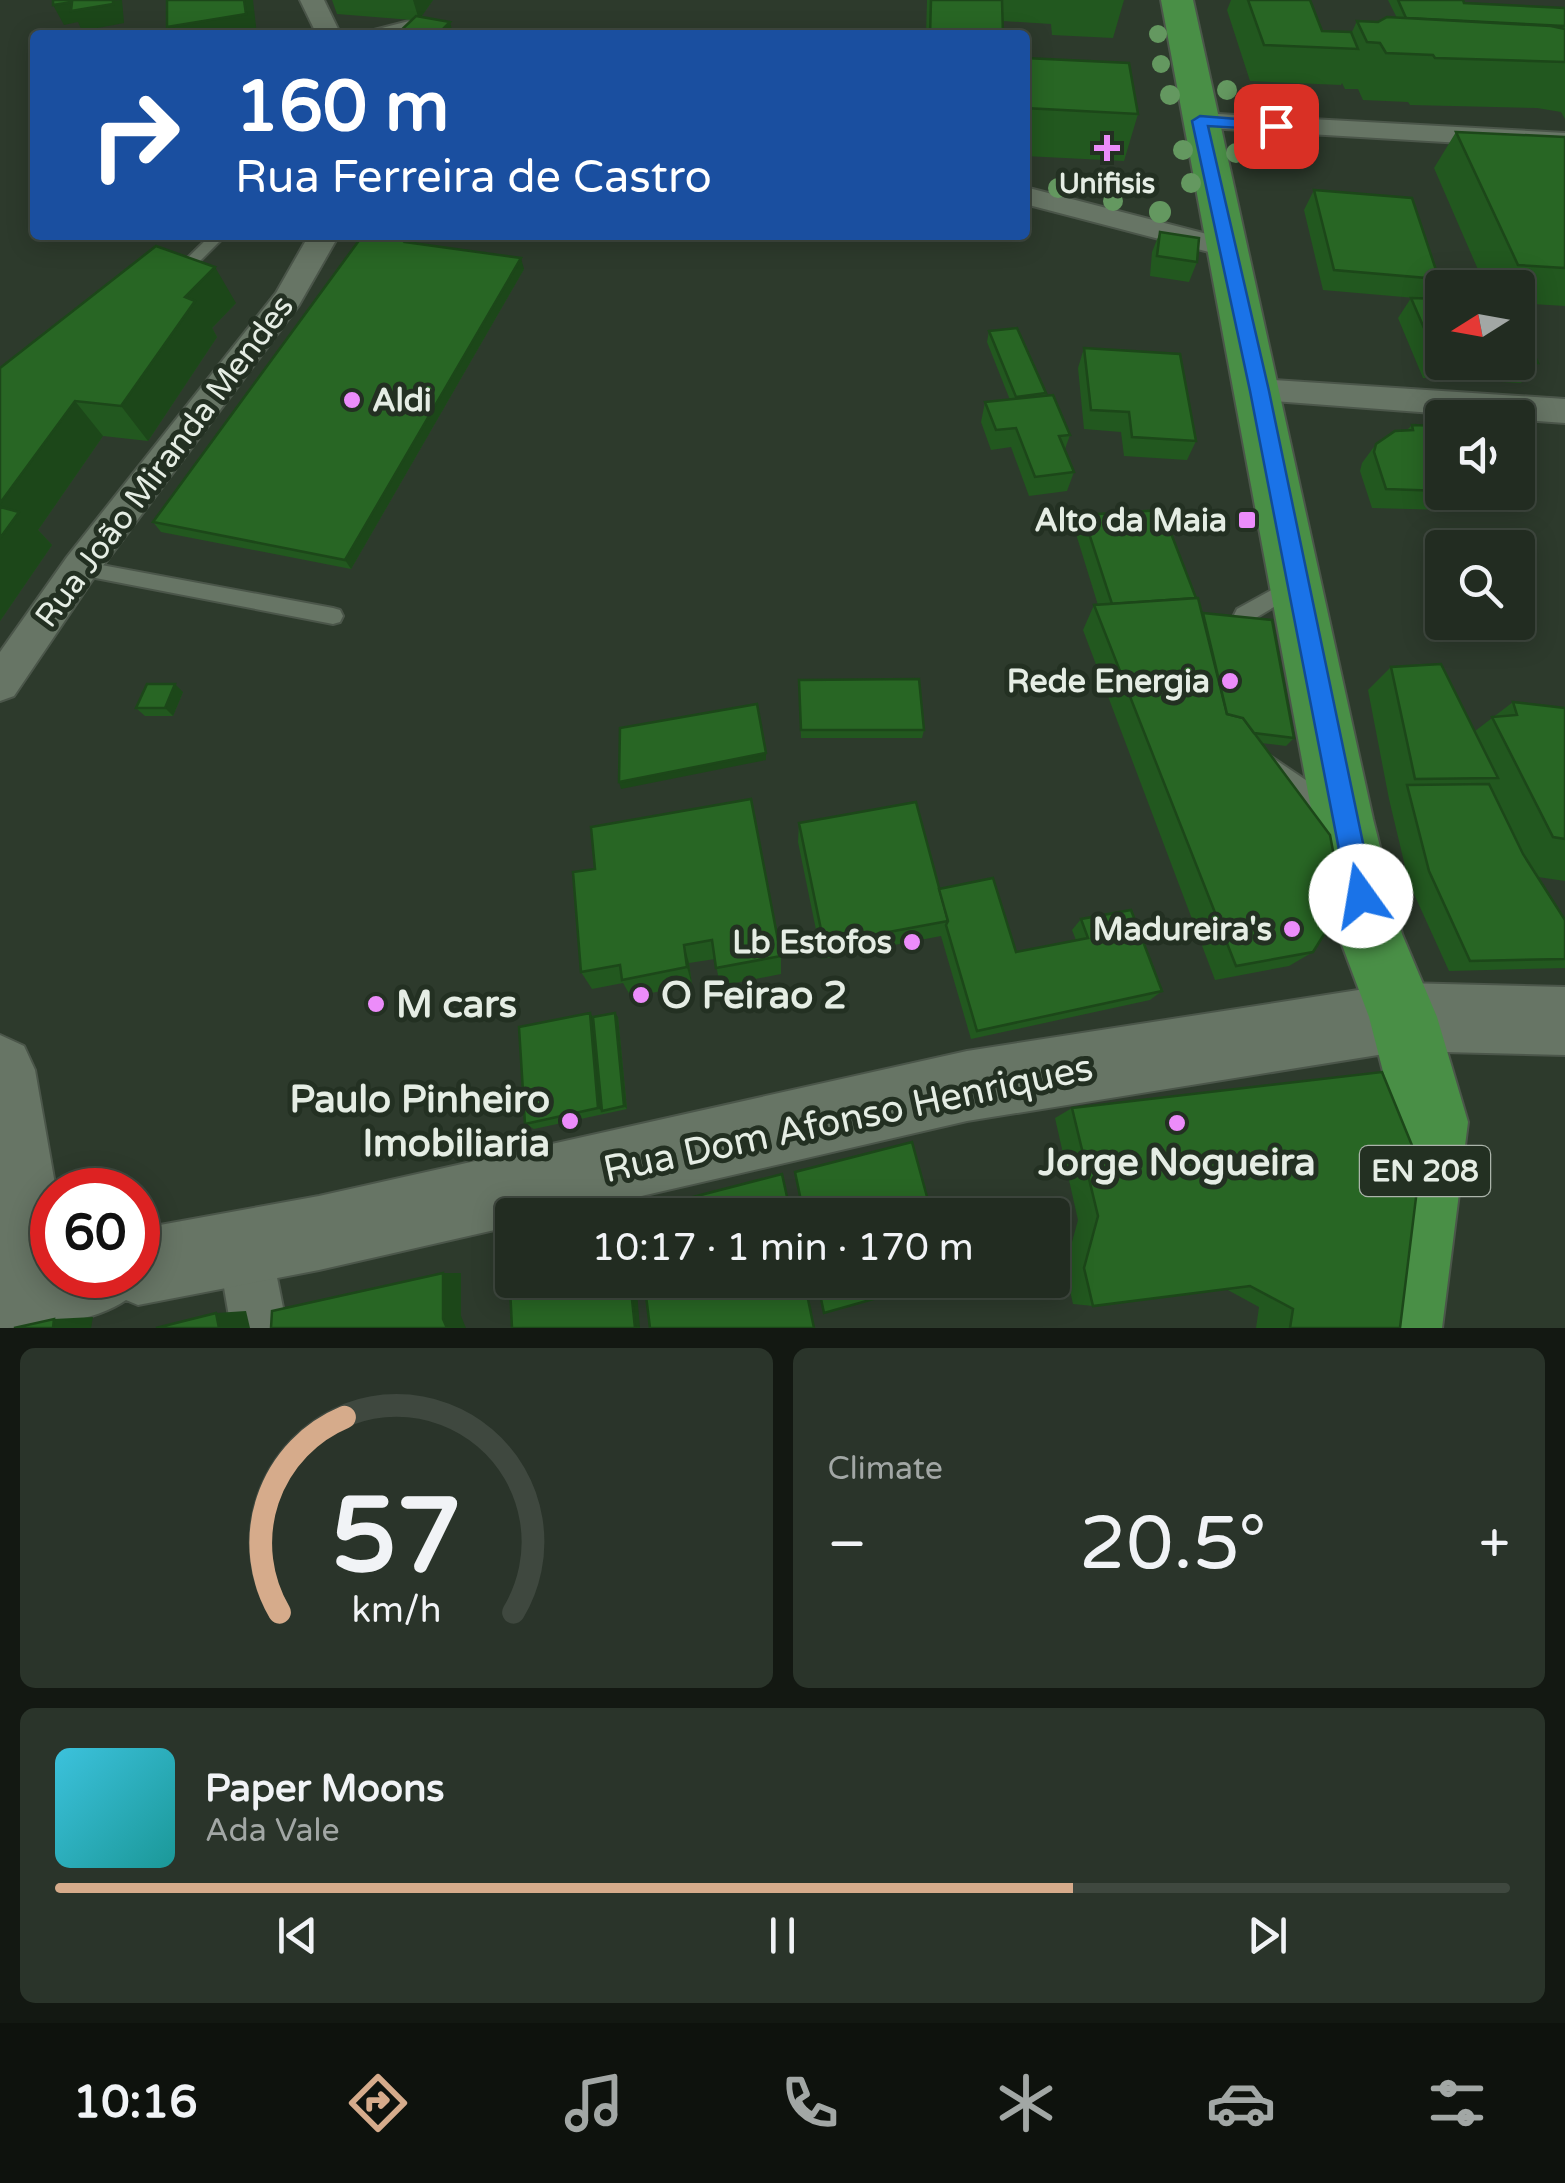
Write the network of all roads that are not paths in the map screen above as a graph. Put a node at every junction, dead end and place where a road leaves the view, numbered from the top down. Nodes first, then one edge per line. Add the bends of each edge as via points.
1 (312, 0) edge
2 (1177, 0) edge
3 (326, 30) edge
4 (1200, 121) junction
5 (1565, 141) edge
6 (1030, 196) edge
7 (213, 240) edge
8 (321, 240) edge
9 (1228, 248) junction
10 (160, 291) edge
11 (1259, 391) junction
12 (1565, 411) edge
13 (80, 568) junction
14 (1296, 584) junction
15 (333, 616) dead end
16 (1252, 668) edge
17 (0, 684) edge
18 (1264, 744) edge
19 (1343, 819) junction
20 (1403, 1017) junction
21 (1565, 1021) edge
22 (0, 1070) edge
23 (30, 1221) edge
24 (244, 1247) junction
25 (160, 1264) edge
26 (260, 1328) edge
27 (1403, 1328) edge

1 - 3 street
2 - 4 main road, EN 208
4 - 5 street
4 - 9 main road, EN 208
6 - 9 street
7 - 10 lane
8 - 13 street, Rua João Miranda Mendes via 288,298
9 - 11 main road, EN 208
11 - 12 street
11 - 14 main road, EN 208
13 - 15 lane
13 - 17 street, Rua João Miranda Mendes
14 - 16 lane via 1244,616
14 - 19 main road, EN 208
18 - 19 lane via 1266,764
19 - 20 main road, EN 208 via 1370,934
20 - 21 main road, Rua Dom Afonso Henriques
20 - 24 main road, Rua Dom Afonso Henriques via 967,1086
20 - 27 main road, EN 208 via 1432,1122
22 - 23 main road
24 - 25 main road, Rua Dom Afonso Henriques
24 - 26 street

